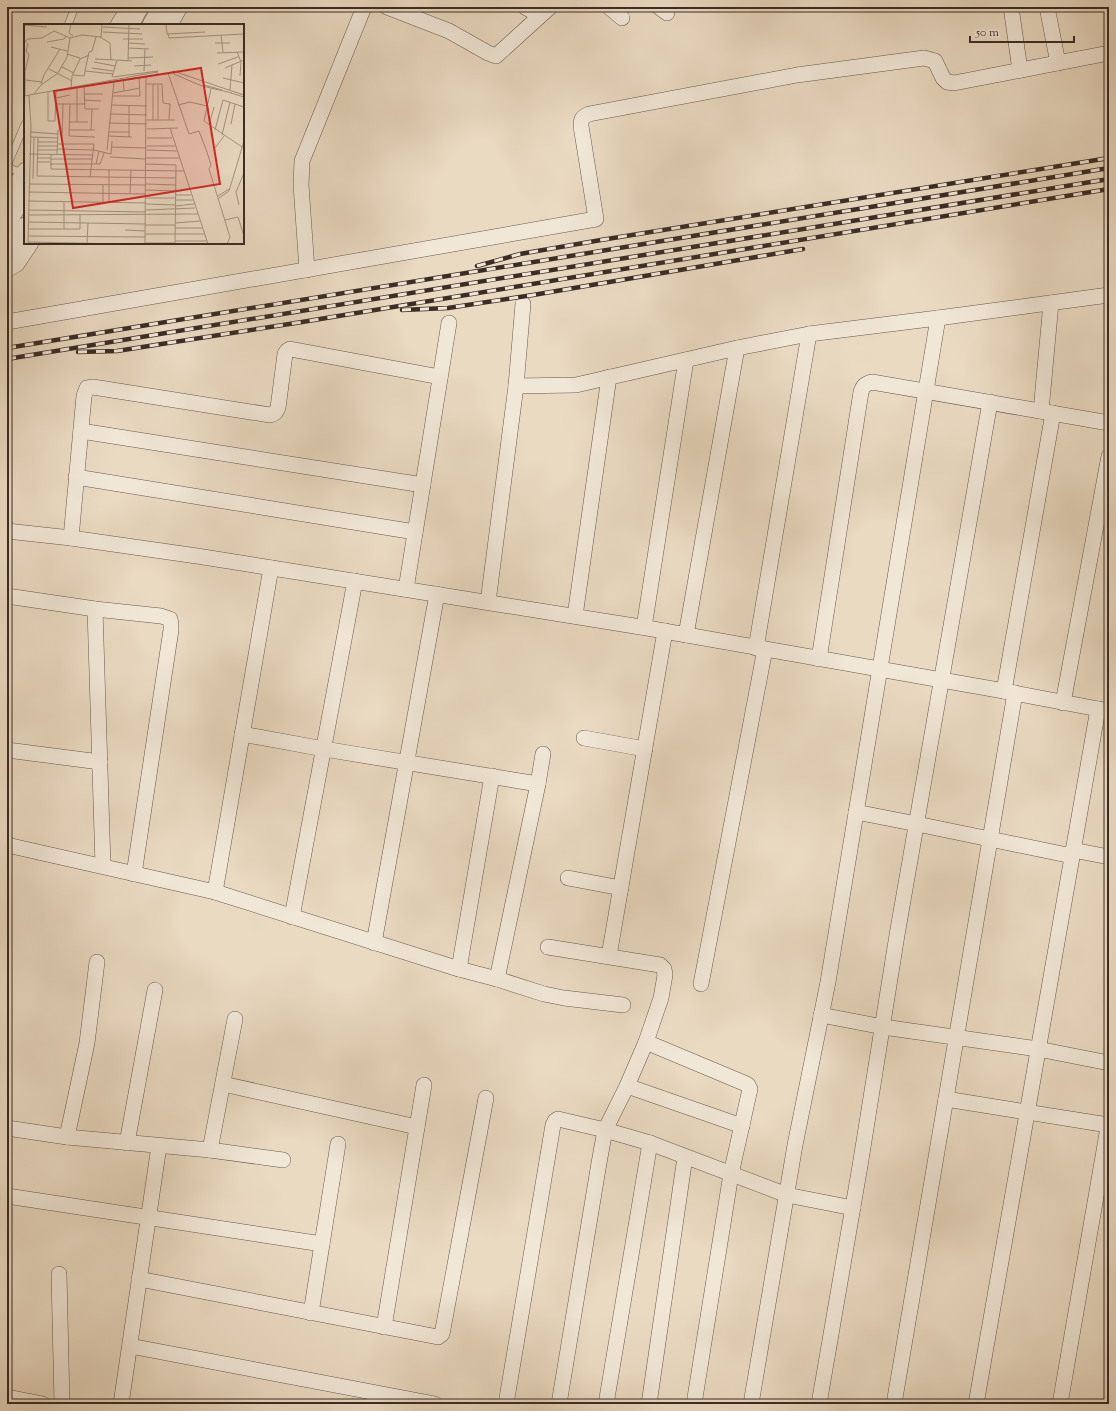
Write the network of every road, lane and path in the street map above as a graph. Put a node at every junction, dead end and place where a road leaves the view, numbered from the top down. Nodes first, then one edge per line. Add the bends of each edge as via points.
1 (75, 7) edge
2 (128, 7) edge
3 (139, 7) edge
4 (162, 7) edge
5 (180, 7) edge
6 (364, 7) edge
7 (386, 7) edge
8 (525, 7) edge
9 (609, 7) edge
10 (1011, 7) edge
11 (1048, 7) edge
12 (545, 11) edge
13 (622, 18) dead end
14 (68, 24) edge
15 (119, 24) edge
16 (130, 24) edge
17 (153, 24) edge
18 (171, 24) edge
19 (1109, 53) edge
20 (1058, 63) junction
21 (1020, 70) junction
22 (24, 126) edge
23 (7, 166) edge
24 (24, 172) edge
25 (24, 194) edge
26 (7, 198) edge
27 (7, 222) edge
28 (24, 229) edge
29 (30, 244) edge
30 (12, 248) dead end
31 (7, 270) edge
32 (307, 270) junction
33 (1109, 295) edge
34 (1051, 303) junction
35 (523, 304) dead end
36 (938, 318) junction
37 (7, 322) edge
38 (449, 323) dead end
39 (809, 334) junction
40 (737, 348) junction
41 (686, 360) junction
42 (440, 377) junction
43 (609, 377) junction
44 (516, 386) junction
45 (926, 391) junction
46 (990, 402) junction
47 (1047, 412) junction
48 (1109, 423) edge
49 (81, 431) junction
50 (1109, 456) edge
51 (76, 477) junction
52 (423, 485) junction
53 (7, 531) edge
54 (415, 532) junction
55 (72, 538) junction
56 (271, 568) junction
57 (355, 581) junction
58 (406, 589) junction
59 (437, 594) junction
60 (7, 596) edge
61 (488, 602) junction
62 (95, 609) junction
63 (575, 616) junction
64 (644, 627) junction
65 (665, 631) junction
66 (686, 635) junction
67 (760, 648) junction
68 (819, 659) junction
69 (880, 670) junction
70 (942, 681) junction
71 (1010, 692) junction
72 (1063, 702) junction
73 (1104, 710) edge
74 (242, 734) junction
75 (584, 738) dead end
76 (324, 749) junction
77 (645, 749) junction
78 (7, 750) edge
79 (543, 754) dead end
80 (100, 762) junction
81 (407, 763) junction
82 (492, 776) junction
83 (538, 784) junction
84 (856, 812) junction
85 (917, 824) junction
86 (990, 839) junction
87 (7, 845) edge
88 (1073, 853) junction
89 (1109, 857) edge
90 (103, 866) junction
91 (134, 874) junction
92 (568, 878) dead end
93 (621, 888) junction
94 (215, 892) junction
95 (292, 917) junction
96 (374, 943) junction
97 (548, 947) dead end
98 (609, 956) junction
99 (97, 962) dead end
100 (458, 970) junction
101 (497, 979) junction
102 (702, 984) dead end
103 (154, 990) dead end
104 (623, 1005) dead end
105 (821, 1015) junction
106 (235, 1019) dead end
107 (883, 1027) junction
108 (956, 1037) junction
109 (646, 1042) junction
110 (1038, 1049) junction
111 (1109, 1063) edge
112 (223, 1084) junction
113 (424, 1085) dead end
114 (627, 1086) junction
115 (486, 1098) dead end
116 (946, 1099) junction
117 (1027, 1112) junction
118 (1109, 1123) edge
119 (742, 1126) junction
120 (417, 1127) junction
121 (7, 1128) edge
122 (605, 1130) junction
123 (67, 1137) junction
124 (127, 1143) junction
125 (650, 1143) junction
126 (338, 1144) dead end
127 (159, 1146) junction
128 (210, 1150) junction
129 (685, 1157) junction
130 (283, 1160) dead end
131 (731, 1174) junction
132 (787, 1195) junction
133 (7, 1196) edge
134 (853, 1208) junction
135 (148, 1218) junction
136 (322, 1244) junction
137 (59, 1274) dead end
138 (139, 1279) junction
139 (311, 1313) junction
140 (384, 1327) junction
141 (130, 1346) junction
142 (7, 1397) edge
143 (378, 1399) edge
144 (43, 1404) edge
145 (62, 1404) edge
146 (122, 1404) edge
147 (435, 1404) edge
148 (506, 1404) edge
149 (559, 1404) edge
150 (606, 1404) edge
151 (649, 1404) edge
152 (694, 1404) edge
153 (751, 1404) edge
154 (820, 1404) edge
155 (894, 1404) edge
156 (976, 1404) edge
157 (1060, 1404) edge

1 - 14 lane
2 - 15 street
3 - 16 street
4 - 17 street
5 - 18 street
6 - 32 street via 302,160 301,185
7 - 12 street via 449,31 496,56
8 - 12 street
9 - 13 street
10 - 21 street
11 - 20 street
19 - 20 street
20 - 21 street
21 - 32 street via 954,83 943,78 935,61 924,58 797,75 589,114 583,116 581,126 596,219
22 - 23 lane
23 - 24 lane
24 - 26 street
25 - 27 street
28 - 30 street
29 - 31 street via 17,264
32 - 37 street
33 - 34 street
34 - 36 street
34 - 47 street
35 - 44 street
36 - 39 street
36 - 45 street
38 - 42 street
39 - 40 street
39 - 67 street
40 - 41 street
40 - 66 street
41 - 43 street
41 - 64 street
42 - 49 street via 290,349 285,354 278,408 274,414 92,387 88,388 84,396
42 - 52 street
43 - 44 street via 568,386
43 - 63 street
44 - 61 street
45 - 46 street
45 - 68 street via 872,382 866,383 863,387
45 - 69 street
46 - 47 street
46 - 70 street
47 - 48 street
47 - 71 street
49 - 51 street
49 - 52 street
50 - 72 street
51 - 54 street
51 - 55 street
52 - 54 street
53 - 55 street
54 - 58 street
55 - 56 street
56 - 57 street
56 - 74 street
57 - 58 street
57 - 76 street
58 - 59 street
59 - 61 street
59 - 81 street
60 - 62 street
61 - 63 street
62 - 80 street
62 - 91 street via 161,616 170,619 171,624
63 - 64 street
64 - 65 street
65 - 66 street
65 - 77 street
66 - 67 street
67 - 68 street
67 - 102 street
68 - 69 street
69 - 70 street
69 - 84 street
70 - 71 street
70 - 85 street
71 - 72 street
71 - 86 street
72 - 73 street
73 - 88 street
74 - 76 street
74 - 94 street
75 - 77 street
76 - 81 street
76 - 95 street
77 - 93 street
78 - 80 street
79 - 83 street
80 - 90 street
81 - 82 street
81 - 96 street
82 - 83 street
82 - 100 street
83 - 101 street
84 - 85 street
84 - 105 street
85 - 86 street
85 - 107 street
86 - 88 street
86 - 108 street
87 - 90 street
88 - 89 street
88 - 110 street
90 - 91 street
91 - 94 street
92 - 93 street
93 - 98 street
94 - 95 street
95 - 96 street
96 - 100 street
97 - 98 street
98 - 109 street via 664,969 661,998
99 - 123 street via 87,1042
100 - 101 street
101 - 104 street via 544,994
103 - 124 street
105 - 107 street
105 - 132 street
106 - 112 street
107 - 108 street
107 - 134 street
108 - 110 street
108 - 116 street
109 - 114 street
109 - 119 street via 748,1085 750,1089
110 - 111 street
110 - 117 street
112 - 120 street
112 - 128 street
113 - 120 street
114 - 119 street
114 - 122 street
115 - 140 street via 442,1334 433,1337
116 - 117 street
116 - 155 street
117 - 118 street
117 - 156 street
118 - 157 street
119 - 131 street
120 - 140 street
121 - 123 street
122 - 125 street
122 - 148 street via 558,1119 553,1125
122 - 149 street
123 - 124 street
124 - 127 street
125 - 129 street
125 - 150 street
126 - 136 street
127 - 128 street
127 - 135 street
128 - 130 street
129 - 131 street
129 - 151 street
131 - 132 street
131 - 152 street
132 - 134 street
132 - 153 street
133 - 135 street
134 - 154 street
135 - 136 street
135 - 138 street
136 - 139 street
137 - 145 street
138 - 139 street
138 - 141 street
139 - 140 street
141 - 143 street
141 - 146 street
142 - 144 street
143 - 147 street

